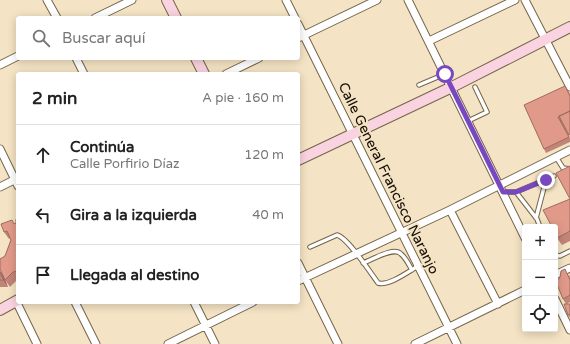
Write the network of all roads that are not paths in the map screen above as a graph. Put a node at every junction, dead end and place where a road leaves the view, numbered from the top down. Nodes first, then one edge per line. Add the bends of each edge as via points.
1 (47, 0) edge
2 (132, 0) edge
3 (167, 0) edge
4 (286, 0) edge
5 (377, 0) edge
6 (408, 0) edge
7 (515, 0) edge
8 (525, 0) edge
9 (55, 16) edge
10 (99, 16) edge
11 (175, 16) edge
12 (294, 16) edge
13 (570, 27) edge
14 (301, 37) edge
15 (546, 39) junction
16 (429, 41) junction
17 (16, 57) edge
18 (77, 60) edge
19 (197, 60) edge
20 (255, 60) edge
21 (0, 65) edge
22 (83, 72) edge
23 (203, 72) edge
24 (230, 72) edge
25 (445, 74) junction
26 (419, 85) dead end
27 (452, 87) junction
28 (475, 87) dead end
29 (570, 87) edge
30 (468, 121) junction
31 (353, 133) junction
32 (0, 149) edge
33 (570, 150) edge
34 (556, 157) junction
35 (300, 159) edge
36 (570, 169) edge
37 (554, 176) dead end
38 (16, 179) edge
39 (546, 180) junction
40 (16, 181) edge
41 (499, 185) junction
42 (0, 187) edge
43 (503, 192) junction
44 (516, 192) junction
45 (450, 210) junction
46 (536, 218) junction
47 (539, 224) edge
48 (522, 232) edge
49 (402, 233) junction
50 (310, 247) dead end
51 (570, 251) edge
52 (356, 254) junction
53 (558, 256) edge
54 (363, 263) junction
55 (418, 266) junction
56 (570, 268) edge
57 (412, 270) junction
58 (558, 274) edge
59 (301, 279) edge
60 (522, 292) edge
61 (16, 301) edge
62 (19, 304) edge
63 (76, 304) edge
64 (195, 304) edge
65 (249, 304) edge
66 (498, 304) junction
67 (558, 305) edge
68 (0, 310) edge
69 (206, 326) junction
70 (449, 327) junction
71 (570, 330) edge
72 (37, 344) edge
73 (96, 344) edge
74 (168, 344) edge
75 (215, 344) edge
76 (338, 344) edge
77 (414, 344) edge
78 (457, 344) edge

1 - 9 street
2 - 10 street
3 - 11 street
4 - 12 street
5 - 14 street
6 - 16 street
7 - 16 street
8 - 15 street
13 - 15 street
14 - 31 street, Calle General Francisco Naranjo
15 - 27 street
15 - 29 street
16 - 25 street
17 - 21 street
18 - 22 street
19 - 23 street
20 - 24 street
25 - 26 lane
25 - 27 street
27 - 30 street
27 - 31 street
28 - 30 lane via 488,112
30 - 41 street
31 - 35 street
31 - 49 street, Calle General Francisco Naranjo
32 - 38 street
33 - 34 street
34 - 36 lane via 563,168
34 - 41 street
37 - 39 lane
39 - 44 lane
39 - 46 lane
40 - 42 street
41 - 43 street
41 - 45 street
43 - 44 lane
43 - 48 street
44 - 46 lane
45 - 49 street
45 - 66 street
46 - 47 lane
49 - 52 street
49 - 55 street, Calle General Francisco Naranjo
50 - 52 lane via 337,234
51 - 53 lane
52 - 54 lane
52 - 59 street
54 - 57 lane via 397,251
54 - 57 lane via 378,283 383,284
55 - 57 lane
55 - 70 street, Calle General Francisco Naranjo
56 - 58 street
59 - 76 street
60 - 66 street
61 - 68 street
62 - 72 street
63 - 73 street
64 - 69 street
65 - 69 street
66 - 70 street
67 - 71 street
69 - 74 street
69 - 75 street
70 - 77 street
70 - 78 street, Calle General Francisco Naranjo

